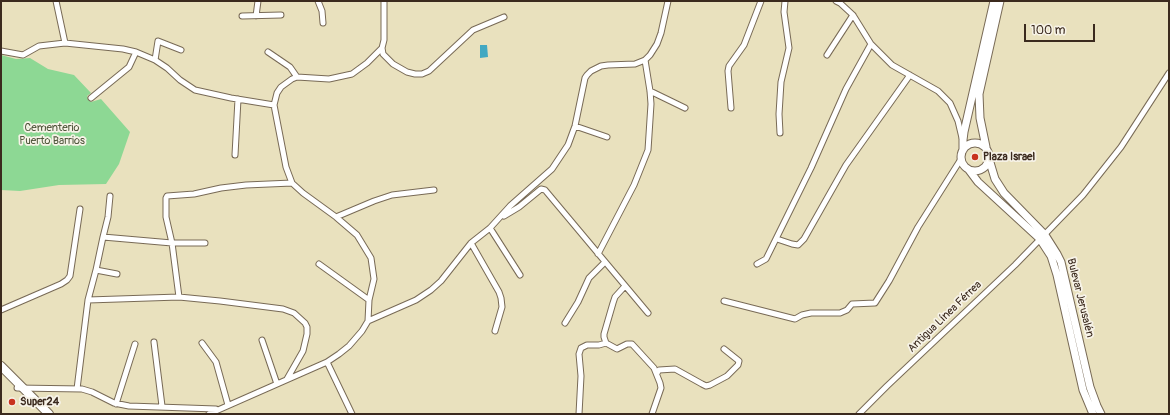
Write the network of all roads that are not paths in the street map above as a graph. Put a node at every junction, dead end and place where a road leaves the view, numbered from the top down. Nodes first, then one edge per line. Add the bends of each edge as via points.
1 (56, 1) edge
2 (258, 1) edge
3 (318, 1) edge
4 (384, 1) edge
5 (668, 1) edge
6 (761, 1) edge
7 (785, 1) edge
8 (836, 1) edge
9 (994, 1) edge
10 (1000, 1) edge
11 (281, 14) dead end
12 (853, 15) junction
13 (242, 16) dead end
14 (256, 16) junction
15 (504, 17) dead end
16 (323, 23) dead end
17 (64, 43) junction
18 (871, 44) junction
19 (382, 48) junction
20 (181, 50) dead end
21 (1, 51) edge
22 (136, 52) junction
23 (268, 52) dead end
24 (827, 55) dead end
25 (155, 60) junction
26 (645, 60) junction
27 (1169, 73) edge
28 (910, 75) junction
29 (297, 77) junction
30 (650, 91) junction
31 (91, 98) dead end
32 (238, 99) junction
33 (274, 105) junction
34 (685, 108) dead end
35 (731, 108) dead end
36 (575, 126) junction
37 (780, 133) dead end
38 (607, 137) dead end
39 (963, 140) junction
40 (986, 147) junction
41 (963, 150) junction
42 (235, 155) dead end
43 (961, 159) junction
44 (989, 159) junction
45 (969, 170) junction
46 (292, 183) junction
47 (434, 190) dead end
48 (110, 196) dead end
49 (80, 209) dead end
50 (336, 217) junction
51 (497, 220) junction
52 (490, 228) junction
53 (103, 237) junction
54 (1042, 237) junction
55 (777, 238) junction
56 (172, 243) junction
57 (205, 243) dead end
58 (471, 244) junction
59 (598, 254) junction
60 (605, 262) junction
61 (319, 264) dead end
62 (757, 264) dead end
63 (96, 270) junction
64 (117, 274) dead end
65 (520, 275) dead end
66 (625, 286) junction
67 (179, 297) junction
68 (88, 300) junction
69 (370, 300) junction
70 (724, 301) dead end
71 (1, 310) edge
72 (648, 313) dead end
73 (368, 321) junction
74 (565, 323) dead end
75 (495, 332) dead end
76 (262, 340) dead end
77 (154, 342) dead end
78 (202, 343) dead end
79 (606, 343) junction
80 (135, 344) dead end
81 (724, 349) dead end
82 (327, 362) junction
83 (1, 366) edge
84 (1, 372) edge
85 (657, 373) junction
86 (287, 379) junction
87 (277, 384) junction
88 (20, 388) junction
89 (77, 389) junction
90 (116, 404) junction
91 (228, 405) junction
92 (162, 406) junction
93 (219, 409) junction
94 (43, 414) edge
95 (49, 414) edge
96 (208, 414) edge
97 (352, 414) edge
98 (579, 414) edge
99 (652, 414) edge
100 (859, 414) edge
101 (1094, 414) edge
102 (1101, 414) edge

1 - 17 street
2 - 14 street
3 - 16 street
4 - 19 street via 385,32
5 - 26 street via 657,44
6 - 35 street via 744,45 728,72
7 - 37 street via 789,48 781,82
8 - 12 street
9 - 39 main road
10 - 40 main road via 980,94 980,118
11 - 14 street
12 - 18 street
12 - 24 street
13 - 14 street
15 - 19 street via 473,30 429,71 422,74 407,72 393,64 383,54
17 - 21 street via 39,46 23,55
17 - 22 street
18 - 28 street via 892,65
18 - 55 street via 846,89
19 - 29 street via 367,64 352,74 329,79
20 - 25 street via 158,41
22 - 25 street
22 - 31 street via 129,68
23 - 29 street via 290,68
25 - 32 street via 195,90
26 - 30 street
26 - 36 street via 635,64 601,66 591,71 585,78
27 - 54 street, Antigua Línea Férrea via 1121,147 1083,195
28 - 39 street via 938,91 950,103
28 - 55 street via 846,165 804,240 798,245
29 - 33 street via 281,87
30 - 34 street
30 - 59 street via 648,150 634,185
32 - 33 street
32 - 42 street
33 - 46 street via 286,167
36 - 38 street
36 - 51 street via 568,145 552,169
39 - 41 main road
40 - 41 main road via 974,143
40 - 44 main road
41 - 43 main road
43 - 45 main road
43 - 70 street via 918,227 875,303 852,304 840,313 811,313 795,319
44 - 45 main road via 983,169
44 - 54 main road, Bulevar Jerusalén via 995,179 1004,193
45 - 54 main road, Bulevar Jerusalén via 978,182
46 - 50 street
46 - 56 street via 240,186 167,196 166,217
47 - 50 street via 392,195
48 - 53 street
49 - 71 street via 68,280
50 - 69 street via 357,235 371,258 374,279
51 - 52 street
51 - 59 street via 519,207 541,189 545,190
52 - 58 street
52 - 65 street
53 - 56 street
53 - 63 street
54 - 100 street, Antigua Línea Férrea
54 - 101 main road, Bulevar Jerusalén via 1055,265 1083,390
54 - 102 main road, Bulevar Jerusalén via 1057,254 1060,262 1090,386
55 - 62 street via 766,259
56 - 57 street
56 - 67 street
58 - 73 street via 431,290 416,300
58 - 75 street via 501,298 502,307
59 - 60 street
60 - 66 street
60 - 74 street via 589,278
61 - 69 street
63 - 64 street
63 - 68 street
66 - 72 street
66 - 79 street via 613,303 604,334
67 - 68 street
67 - 86 street via 283,309 298,316 307,327 306,343
68 - 89 street
69 - 73 street
73 - 82 street via 349,346
76 - 87 street
77 - 92 street
78 - 91 street via 216,362
79 - 85 street via 617,349 632,344
79 - 98 street via 581,348
80 - 90 street
81 - 85 street via 739,361 738,365 727,376 710,385 706,386 675,369 659,370
82 - 86 street
82 - 97 street
83 - 88 main road
84 - 88 main road
85 - 99 street via 660,388
86 - 87 street
87 - 91 street
88 - 89 street
88 - 94 main road
88 - 95 main road
89 - 90 street via 87,390
90 - 92 street
91 - 93 street
92 - 93 street
93 - 96 street

